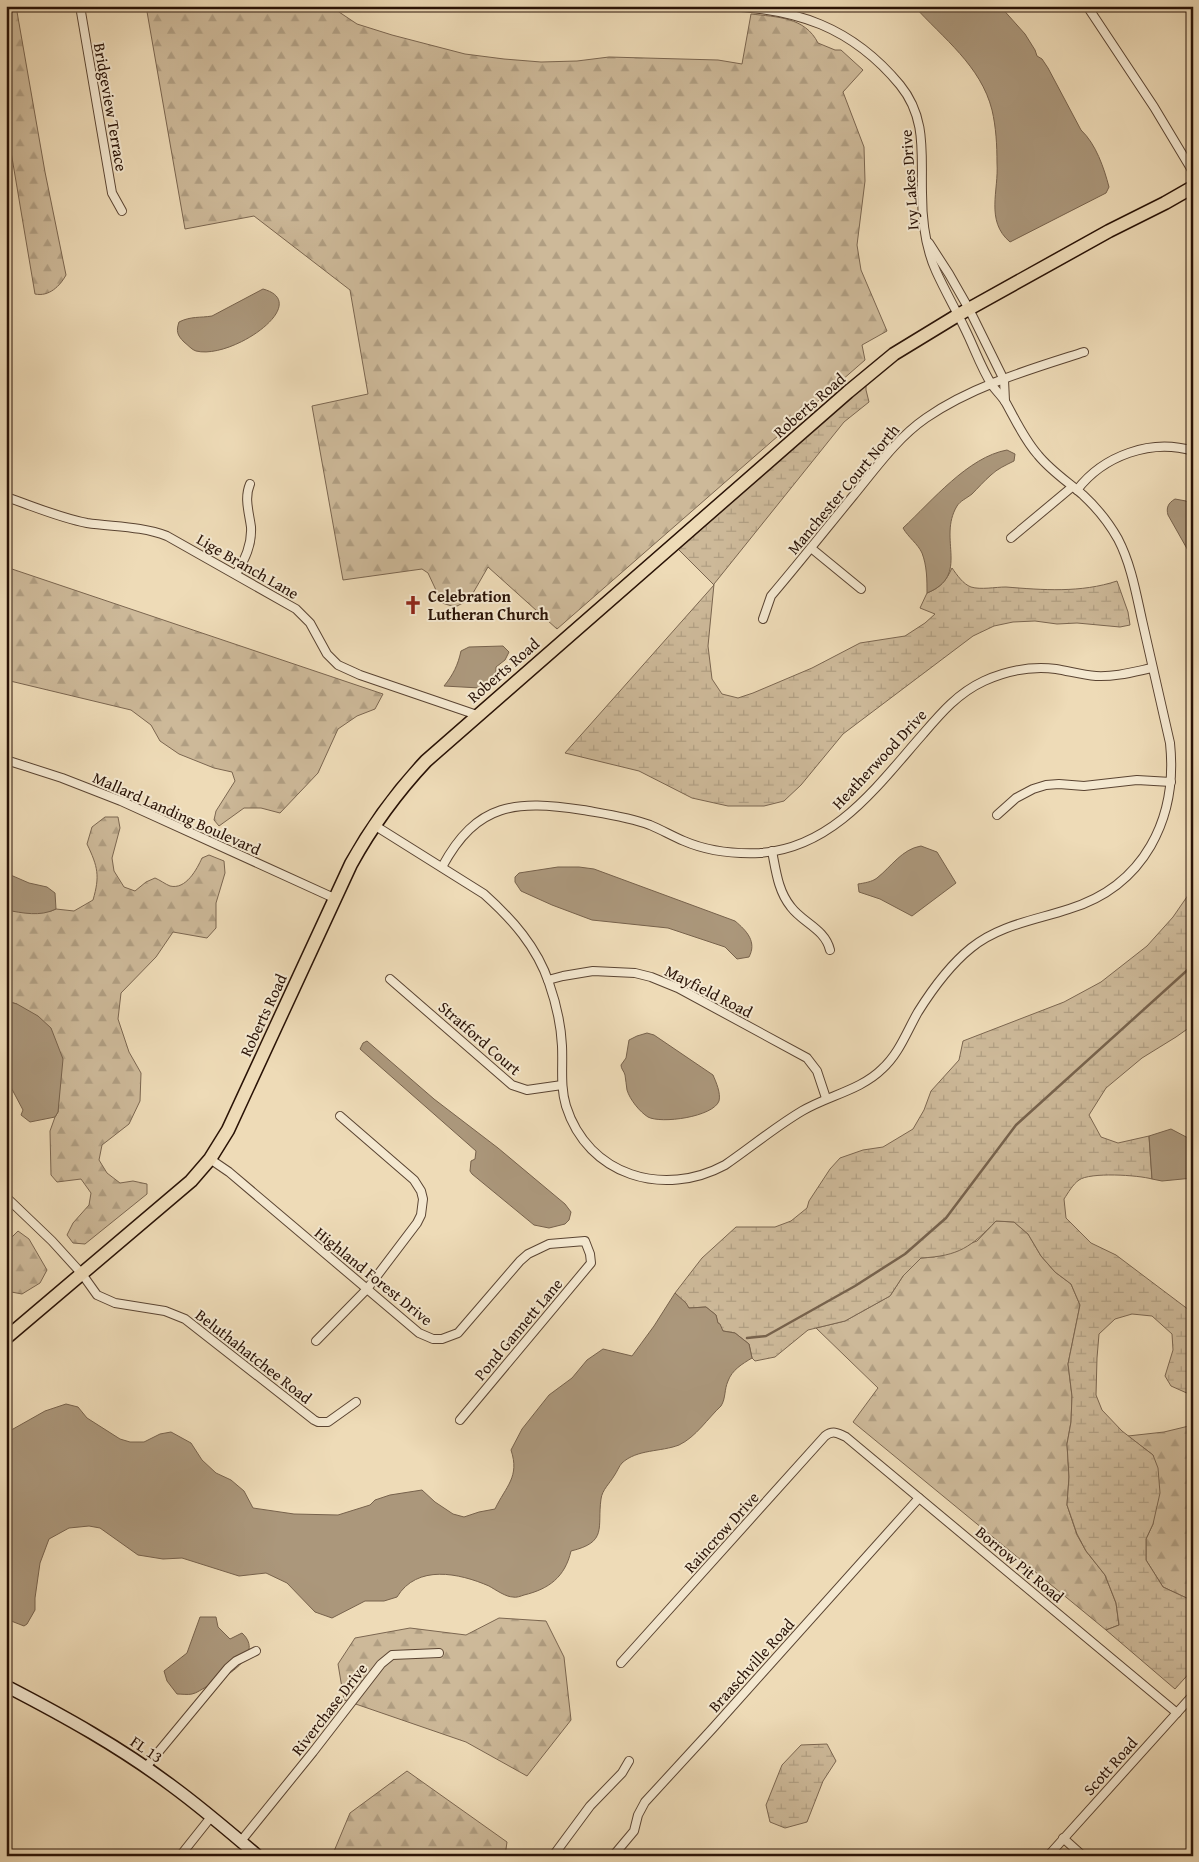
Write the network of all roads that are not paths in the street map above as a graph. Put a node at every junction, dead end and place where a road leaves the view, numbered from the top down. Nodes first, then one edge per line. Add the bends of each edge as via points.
1 (80, 6) edge
2 (723, 6) edge
3 (1087, 6) edge
4 (1193, 172) edge
5 (1193, 187) edge
6 (122, 211) dead end
7 (927, 239) junction
8 (963, 312) junction
9 (1084, 352) dead end
10 (1004, 380) junction
11 (992, 385) junction
12 (1005, 401) junction
13 (1193, 451) edge
14 (250, 484) dead end
15 (1075, 489) junction
16 (6, 497) edge
17 (1011, 538) dead end
18 (811, 548) junction
19 (236, 574) junction
20 (860, 589) dead end
21 (763, 619) dead end
22 (1152, 668) junction
23 (477, 715) junction
24 (6, 760) edge
25 (1172, 782) junction
26 (997, 815) dead end
27 (374, 825) junction
28 (772, 851) junction
29 (442, 867) junction
30 (334, 898) junction
31 (830, 950) dead end
32 (390, 979) dead end
33 (548, 980) junction
34 (562, 1085) junction
35 (826, 1098) junction
36 (340, 1116) dead end
37 (210, 1159) junction
38 (6, 1197) edge
39 (590, 1254) joint
40 (82, 1274) junction
41 (366, 1289) junction
42 (6, 1338) edge
43 (316, 1341) dead end
44 (356, 1402) dead end
45 (460, 1420) dead end
46 (846, 1437) joint
47 (919, 1498) junction
48 (256, 1651) dead end
49 (439, 1652) dead end
50 (621, 1663) dead end
51 (6, 1686) edge
52 (1193, 1695) edge
53 (1176, 1712) junction
54 (629, 1761) dead end
55 (146, 1767) junction
56 (211, 1817) junction
57 (1063, 1838) junction
58 (241, 1841) junction
59 (180, 1856) edge
60 (258, 1856) edge
61 (553, 1856) edge
62 (613, 1856) edge
63 (1048, 1856) edge
64 (1083, 1856) edge

1 - 6 street, Bridgeview Terrace via 112,193
2 - 7 street, Ivy Lakes Drive via 772,10 822,24 862,47 901,86 917,113 921,132 922,206
3 - 4 street
5 - 8 main road, Roberts Road
7 - 8 street, Ivy Lakes Drive via 939,257
7 - 8 street, Ivy Lakes Drive via 932,264
8 - 10 street
8 - 11 street
8 - 23 main road, Roberts Road via 894,354 848,392
9 - 10 street, Manchester Court North
10 - 11 street, Manchester Court North
10 - 12 street
11 - 12 street
11 - 18 street, Manchester Court North via 946,406 913,428 885,456
12 - 15 street via 1038,455
13 - 15 street via 1158,447 1123,454
14 - 19 street via 247,497 250,543
15 - 17 street
15 - 22 street via 1111,527 1125,554
16 - 19 street, Lige Branch Lane via 71,519 153,530
18 - 20 street
18 - 21 street, Manchester Court North via 771,596
19 - 23 street, Lige Branch Lane via 303,615 327,654 338,665
22 - 25 street via 1170,743
22 - 28 street, Heatherwood Drive via 1108,676 1052,669 1025,670 984,681 946,707 844,818 805,842
23 - 27 main road, Roberts Road via 407,781
24 - 30 street, Mallard Landing Boulevard via 121,801
25 - 26 street via 1137,780 1084,786 1046,785 1016,798
25 - 35 street via 1158,834 1130,873 1108,891 1085,903 1006,928 979,941 959,958 930,995 884,1068 868,1080
27 - 29 street
27 - 30 main road, Roberts Road
28 - 29 street, Heatherwood Drive via 720,851 690,843 636,821 533,804 505,809 480,821 458,841
28 - 31 street via 784,898 796,914 821,932
29 - 33 street via 484,894 512,921 530,944
30 - 37 main road, Roberts Road via 228,1130
32 - 34 street, Stratford Court via 512,1085 527,1090
33 - 34 street via 561,1034
33 - 35 street, Mayfield Road via 578,973 609,971 662,981 807,1058 817,1071
34 - 35 street via 570,1118 592,1150 623,1171 646,1179 669,1181 701,1176 724,1166 782,1124
36 - 41 street via 414,1180 423,1199 417,1223
37 - 40 main road, Roberts Road via 190,1181
37 - 41 street, Highland Forest Drive via 230,1172
38 - 40 street, Beluthahatchee Road via 52,1240
39 - 41 street, Highland Forest Drive via 584,1241 537,1248 520,1261 462,1329 442,1338 432,1339 419,1334
39 - 45 street, Pond Gannett Lane via 591,1263
40 - 42 main road, Roberts Road
40 - 44 street, Beluthahatchee Road via 97,1295 107,1300 165,1311 185,1320 318,1422 328,1422
41 - 43 street
46 - 47 street, Borrow Pit Road
46 - 50 street, Raincrow Drive via 837,1432 825,1436
47 - 53 street, Borrow Pit Road
47 - 62 street, Braaschville Road via 645,1802 634,1831
48 - 55 street via 228,1668
49 - 58 street, Riverchase Drive via 392,1655 381,1664
51 - 55 main road, FL 13 via 95,1734
52 - 53 street, Scott Road
53 - 57 street, Scott Road
54 - 61 street
55 - 56 main road, FL 13
56 - 58 main road, FL 13
56 - 59 street
57 - 63 street, Scott Road
57 - 64 street
58 - 60 main road, FL 13

